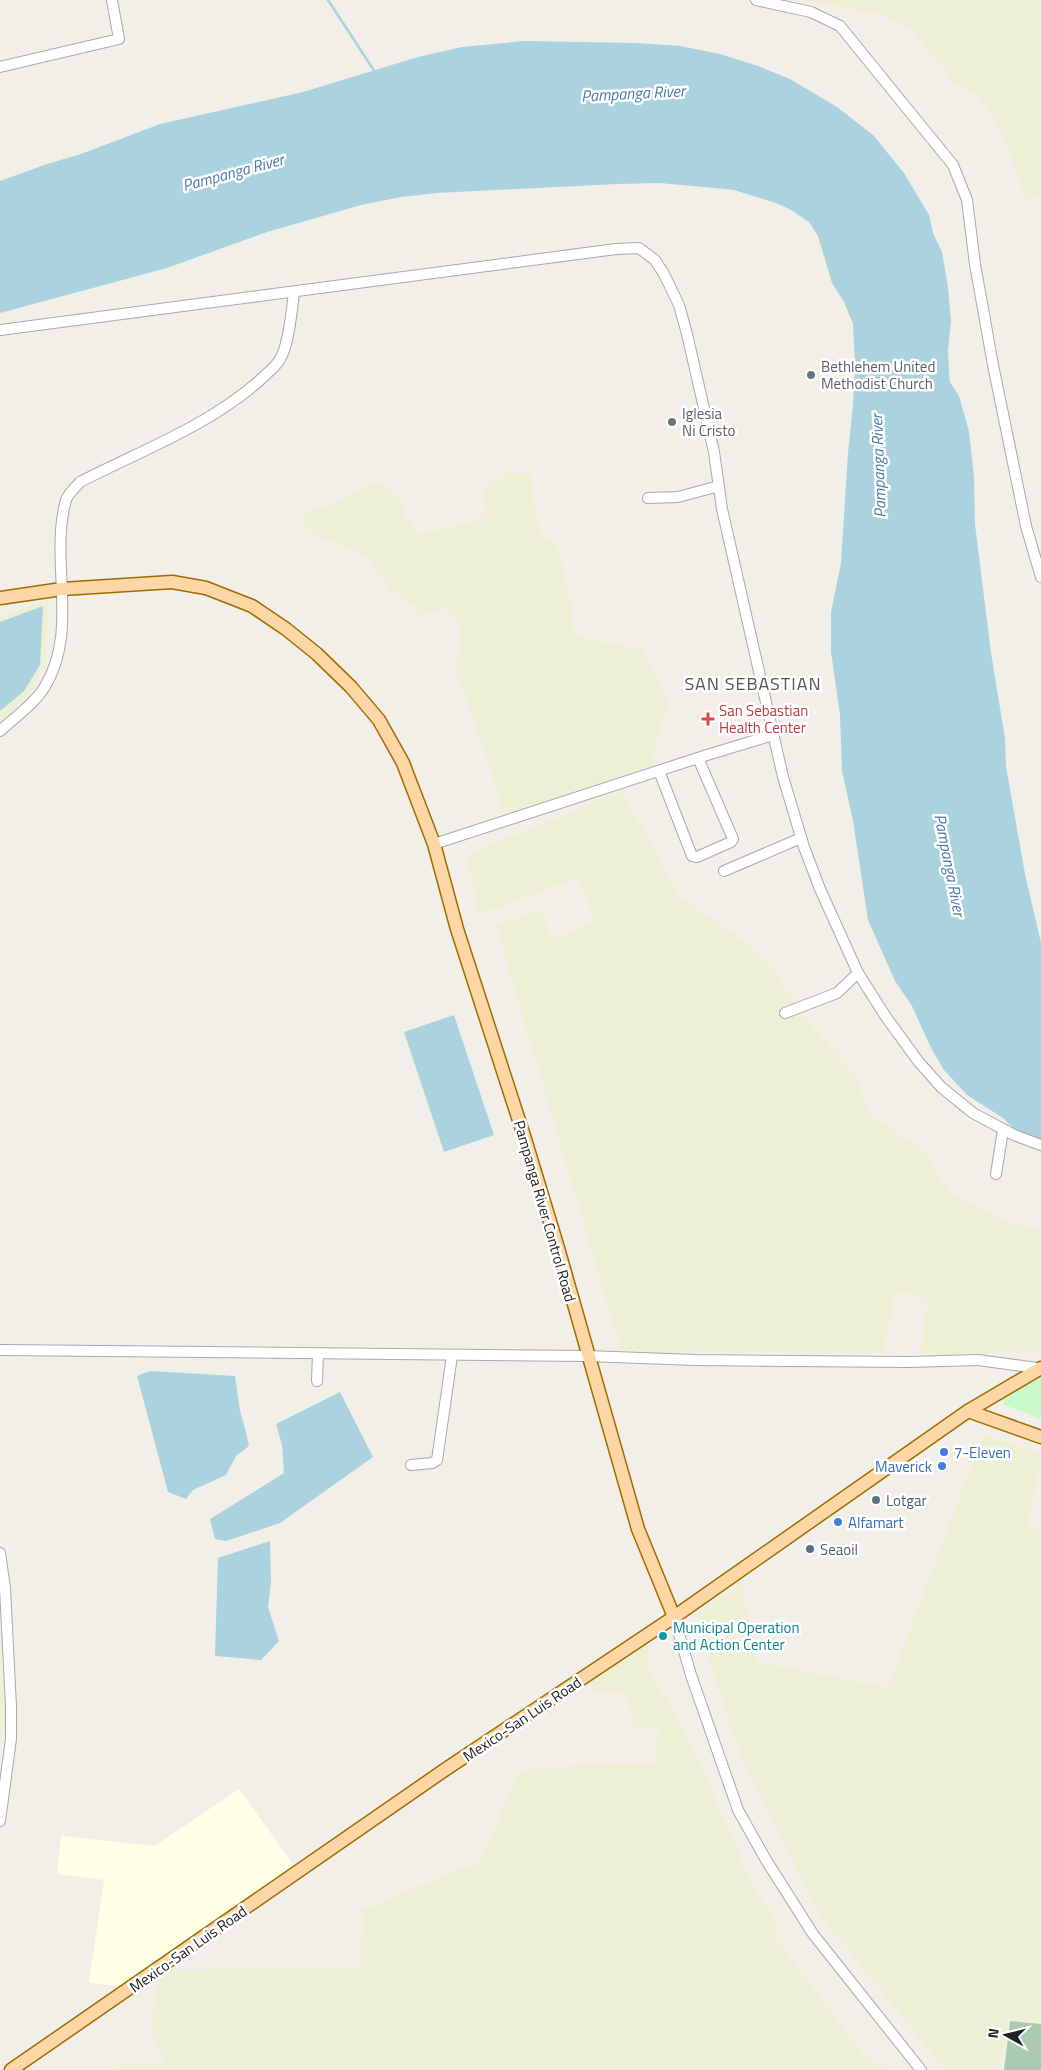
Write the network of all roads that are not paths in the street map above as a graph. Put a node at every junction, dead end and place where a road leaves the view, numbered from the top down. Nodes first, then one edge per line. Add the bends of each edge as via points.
1 (112, 0) edge
2 (756, 0) edge
3 (0, 67) edge
4 (294, 292) junction
5 (0, 330) edge
6 (719, 486) junction
7 (648, 498) dead end
8 (1041, 577) edge
9 (62, 589) junction
10 (0, 598) edge
11 (0, 731) edge
12 (773, 735) junction
13 (698, 758) junction
14 (659, 771) junction
15 (801, 838) junction
16 (434, 844) junction
17 (724, 871) dead end
18 (858, 973) junction
19 (785, 1013) dead end
20 (1003, 1130) junction
21 (1041, 1145) edge
22 (996, 1174) dead end
23 (0, 1350) edge
24 (318, 1354) junction
25 (452, 1356) junction
26 (587, 1356) junction
27 (1039, 1368) edge
28 (317, 1382) dead end
29 (968, 1411) junction
30 (1041, 1437) edge
31 (412, 1465) dead end
32 (0, 1553) edge
33 (674, 1617) junction
34 (0, 1821) edge
35 (11, 2070) edge
36 (921, 2070) edge

1 - 3 street via 119,39
2 - 8 street via 810,12 840,26 953,165 967,200 993,365 1026,526
4 - 5 street
4 - 6 street via 638,248 655,260 679,305
4 - 9 street via 280,359 238,400 80,482 66,499 61,542
6 - 7 street via 678,497
6 - 12 street
9 - 10 main road, Pampanga River Control Road
9 - 11 street via 63,625 56,661 44,689
9 - 16 main road, Pampanga River Control Road via 172,582 206,588 252,606 317,654 351,686 379,720 403,763
12 - 13 street
12 - 15 street
13 - 14 street
13 - 14 street via 733,839 698,857 692,856
14 - 16 street
15 - 17 street
15 - 18 street
16 - 26 main road, Pampanga River Control Road via 457,929 552,1229
18 - 19 street via 837,993
18 - 20 street via 918,1061 941,1087 973,1113
20 - 21 street
20 - 22 street
23 - 24 street
24 - 25 street
24 - 28 street
25 - 26 street
25 - 31 street via 437,1460
26 - 27 street via 910,1362 978,1360
26 - 33 main road, Pampanga River Control Road via 638,1529
27 - 29 main road, Mexico-San Luis Road
29 - 30 main road
29 - 33 main road, Mexico-San Luis Road
32 - 34 street via 12,1706
33 - 35 main road, Mexico-San Luis Road via 454,1764
33 - 36 street, Pampanga River Control Road via 690,1675 738,1810 813,1934

